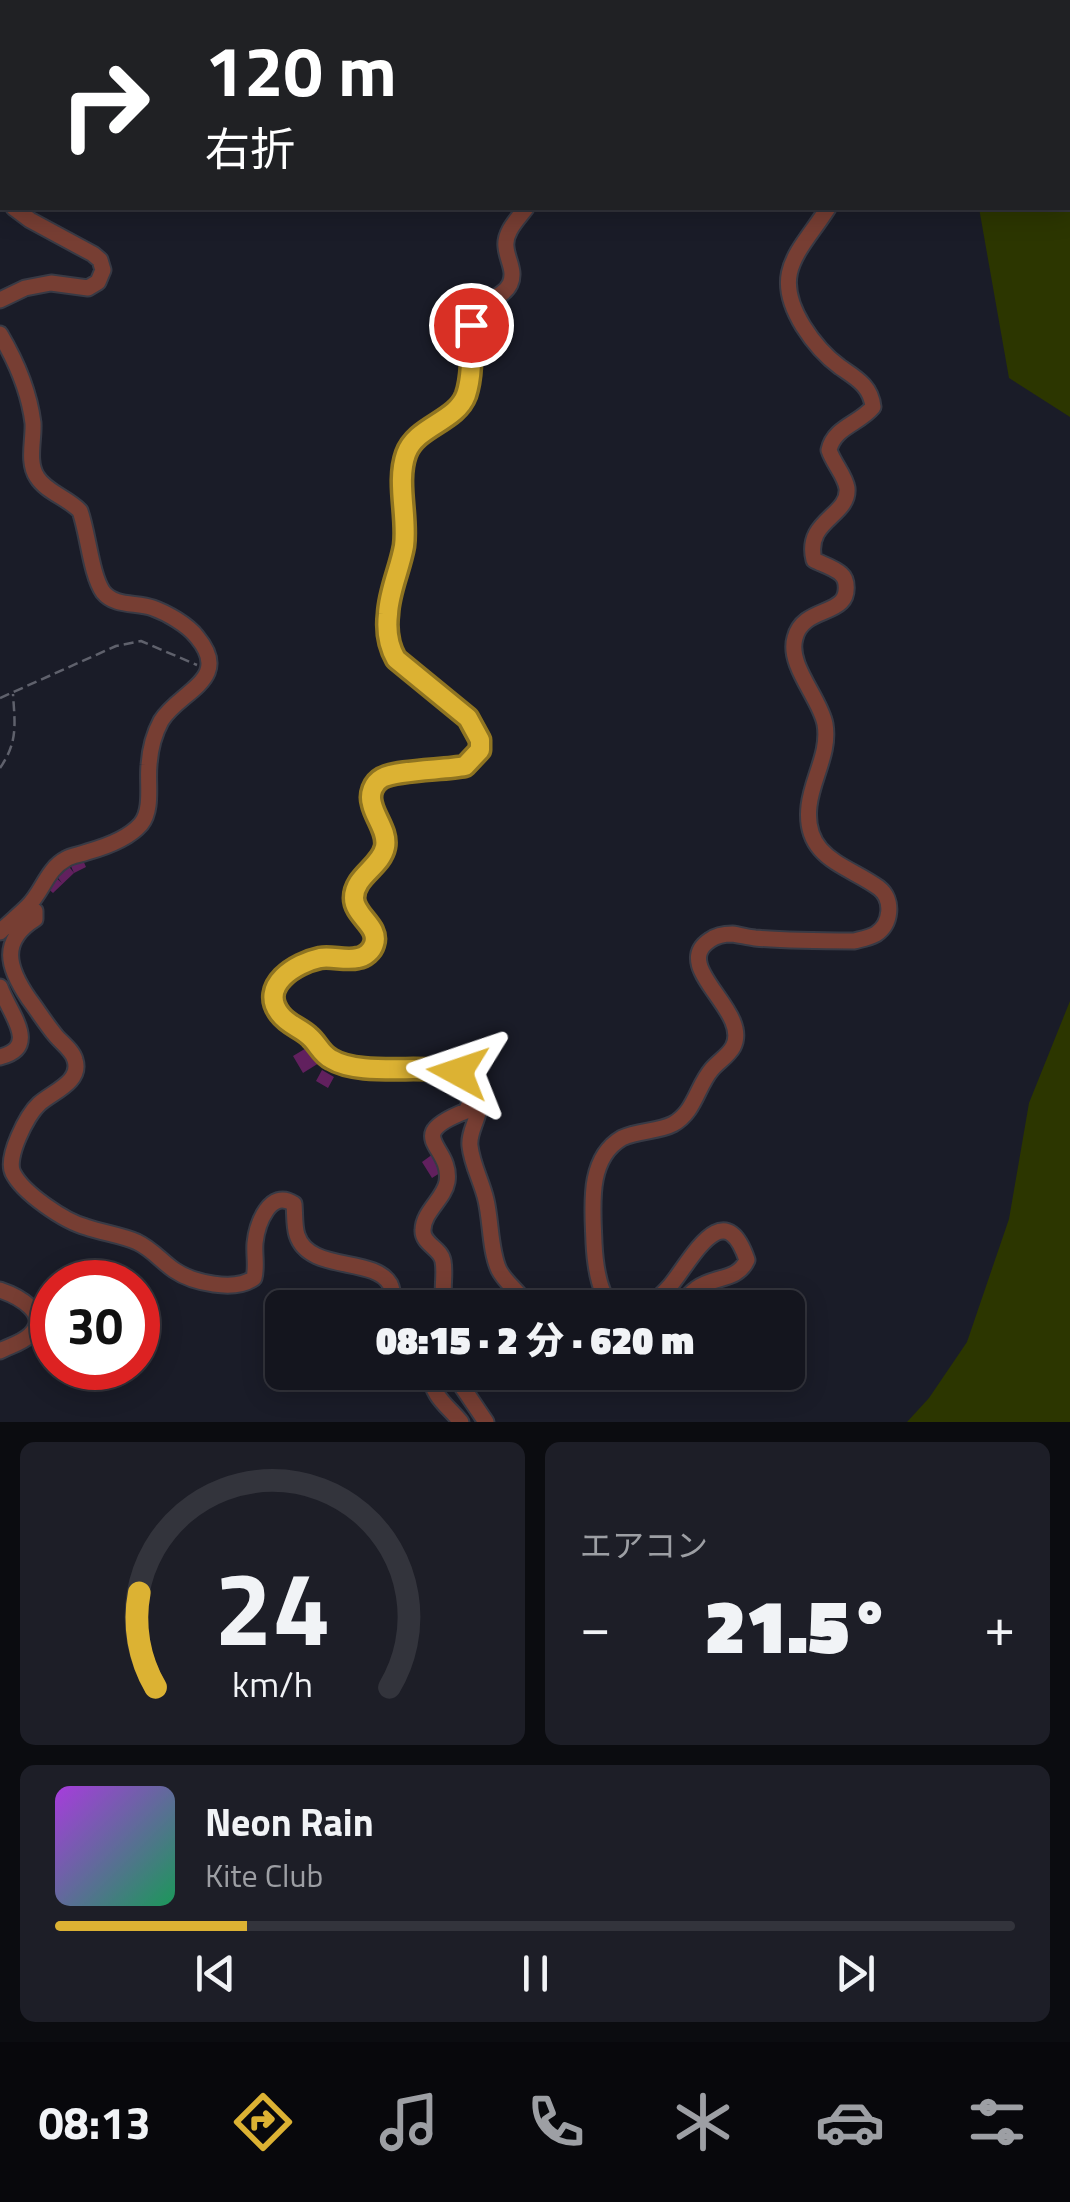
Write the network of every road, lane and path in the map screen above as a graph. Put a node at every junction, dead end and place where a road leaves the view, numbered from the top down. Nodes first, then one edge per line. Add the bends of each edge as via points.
1 (17, 210) edge
2 (525, 210) edge
3 (827, 210) edge
4 (0, 300) edge
5 (0, 334) edge
6 (209, 670) junction
7 (12, 693) junction
8 (0, 698) edge
9 (0, 768) edge
10 (28, 906) junction
11 (0, 932) edge
12 (0, 987) edge
13 (0, 1057) edge
14 (472, 1098) junction
15 (0, 1290) edge
16 (393, 1290) edge
17 (443, 1290) edge
18 (516, 1290) edge
19 (602, 1290) edge
20 (666, 1290) edge
21 (695, 1290) edge
22 (0, 1351) edge
23 (433, 1390) edge
24 (464, 1390) edge
25 (461, 1422) edge
26 (486, 1422) edge

1 - 4 street via 93,254 104,270 88,288 51,283
2 - 14 street via 507,236 511,282 481,306 471,325 465,398 406,454 404,547 388,614 396,659 468,718 480,750 465,766 393,774 374,786 372,806 385,847 354,900 375,932 372,949 356,959 319,958 290,971 274,996 280,1014 332,1060 458,1072 474,1088
3 - 19 street via 792,264 787,290 809,335 865,384 873,407 830,442 847,494 811,548 814,560 842,574 846,595 800,626 793,650 826,726 808,810 814,840 842,868 878,888 890,911 880,931 854,941 731,934 706,943 702,972 728,1008 735,1039 685,1116 624,1138 598,1169 593,1203
5 - 6 street via 28,397 36,476 80,511 104,593 185,626 208,655
6 - 7 path via 141,640
6 - 10 street via 154,734 145,819 122,838 68,856
7 - 8 path
7 - 9 path via 15,732
10 - 11 street
10 - 16 street via 35,919 8,940 11,973 77,1064 66,1085 38,1105 17,1141 11,1171 22,1185 81,1226 142,1244 175,1271 236,1285 254,1278 258,1231 270,1204 288,1200 303,1246 378,1273
12 - 13 street via 22,1036 16,1052
14 - 17 street via 433,1133 446,1185 422,1230 444,1261
14 - 18 street via 480,1107 469,1139 472,1158 498,1268
15 - 22 street via 36,1314 29,1336
20 - 21 street via 709,1234 733,1234 747,1260 743,1270
23 - 25 street
24 - 26 street

